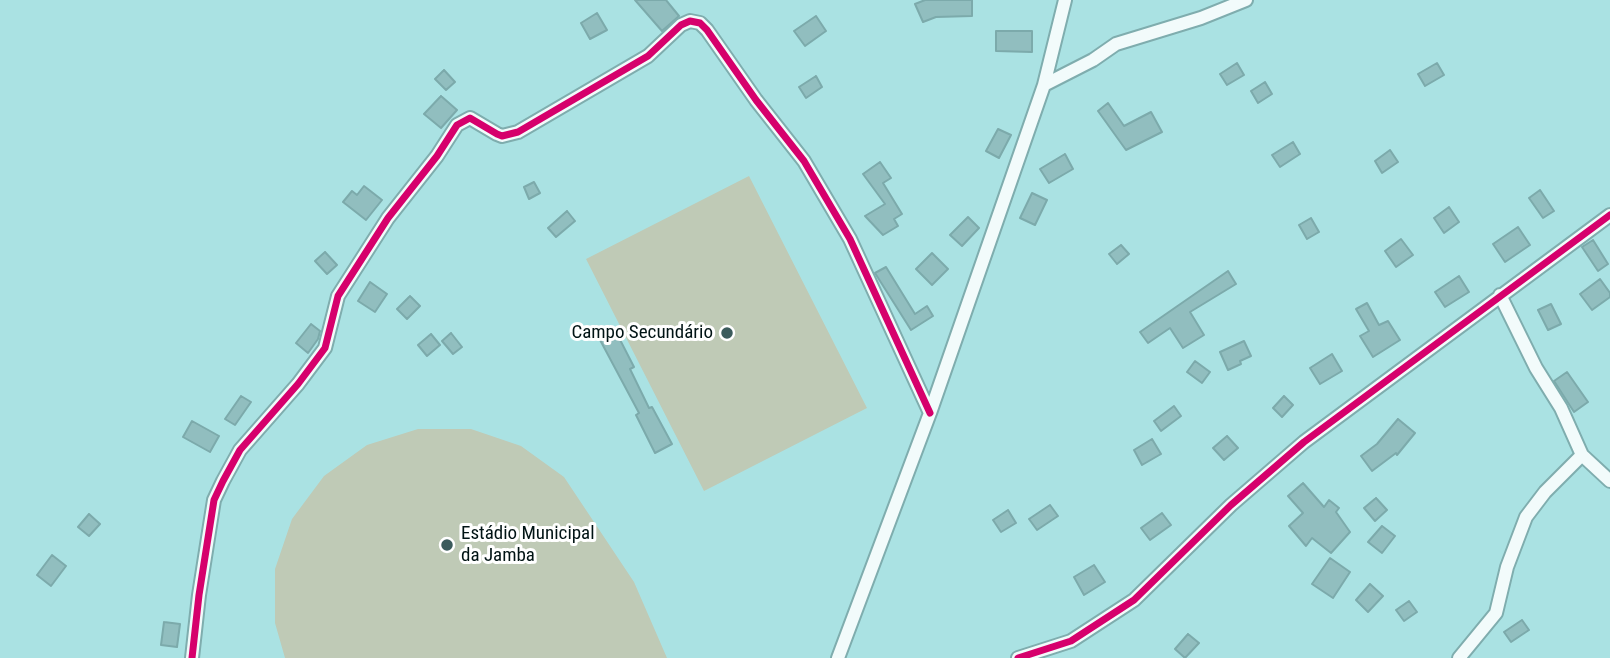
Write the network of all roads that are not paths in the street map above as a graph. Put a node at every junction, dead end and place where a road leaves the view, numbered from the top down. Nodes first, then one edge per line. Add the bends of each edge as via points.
1 (1065, 0) edge
2 (1245, 0) edge
3 (1044, 85) junction
4 (1610, 215) edge
5 (1500, 295) junction
6 (930, 413) junction
7 (1582, 454) junction
8 (1610, 481) edge
9 (192, 658) edge
10 (838, 658) edge
11 (1018, 658) edge
12 (1459, 658) edge

1 - 3 street
2 - 3 street via 1116,44
3 - 6 street
4 - 5 street
5 - 7 street
5 - 11 street via 1304,442 1231,505 1134,600 1071,640
6 - 9 street via 850,239 804,161 707,30 690,21 648,56 518,131 497,134 470,118 457,125 338,296 325,348 240,450 223,481 214,500
6 - 10 street
7 - 8 street
7 - 12 street via 1526,517 1496,613

